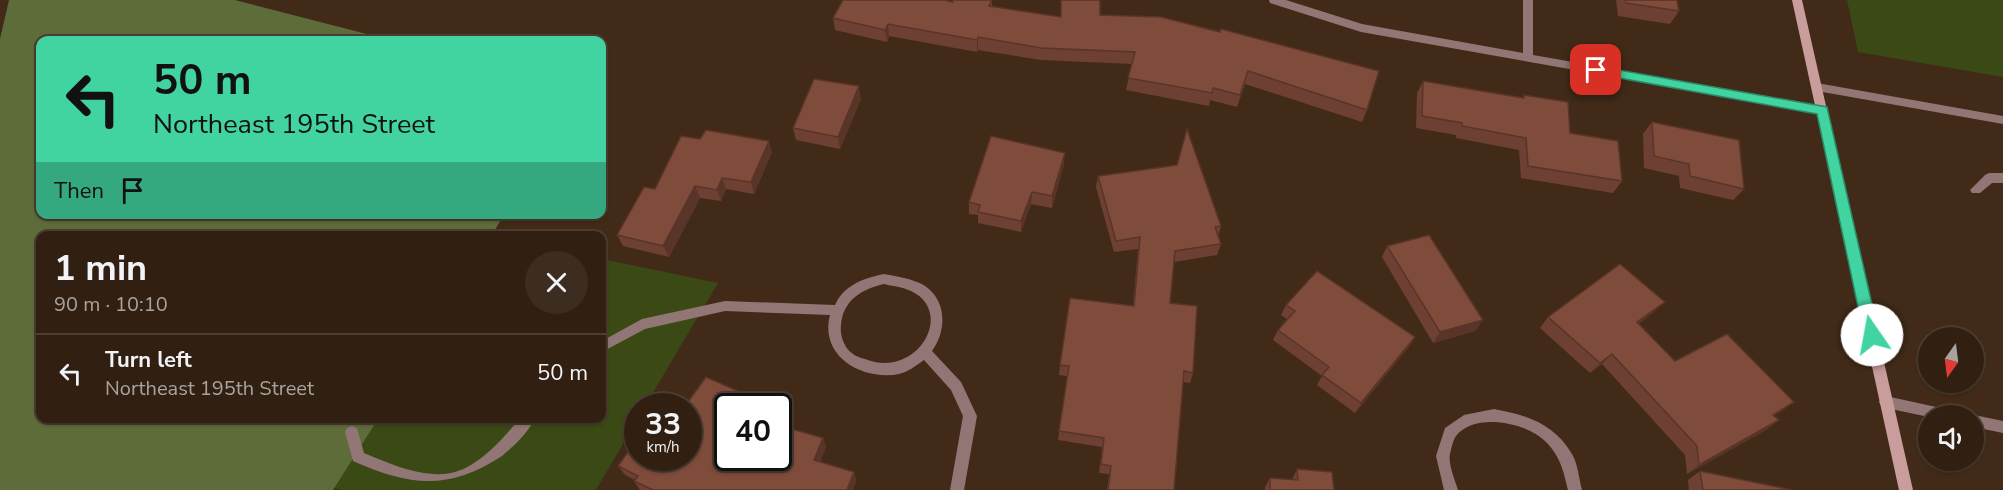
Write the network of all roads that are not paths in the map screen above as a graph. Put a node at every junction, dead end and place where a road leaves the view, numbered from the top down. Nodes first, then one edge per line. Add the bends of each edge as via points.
1 (1274, 0) edge
2 (1528, 0) edge
3 (1797, 0) edge
4 (1528, 58) junction
5 (1817, 87) junction
6 (1823, 110) junction
7 (2003, 120) edge
8 (2003, 178) edge
9 (1976, 190) dead end
10 (837, 310) junction
11 (606, 345) edge
12 (926, 353) junction
13 (1886, 402) junction
14 (1918, 409) edge
15 (525, 423) edge
16 (1984, 423) edge
17 (2003, 427) edge
18 (352, 432) dead end
19 (957, 490) edge
20 (1451, 490) edge
21 (1575, 490) edge
22 (1906, 490) edge

1 - 4 street via 1361,28
2 - 4 street
3 - 5 street
4 - 6 street
5 - 6 street
5 - 7 street
6 - 13 street
8 - 9 street via 1989,178
10 - 11 street via 724,306 642,324
10 - 12 street via 833,328 837,346 850,360 867,369 909,365
10 - 12 street via 848,295 864,284 904,280 934,302 939,319 936,337
12 - 19 street via 956,386 970,416
13 - 14 street
13 - 22 street
15 - 18 street via 478,468 446,481 395,473 358,457
16 - 17 street
20 - 21 street via 1442,457 1446,440 1456,426 1491,413 1533,425 1552,440 1566,458

